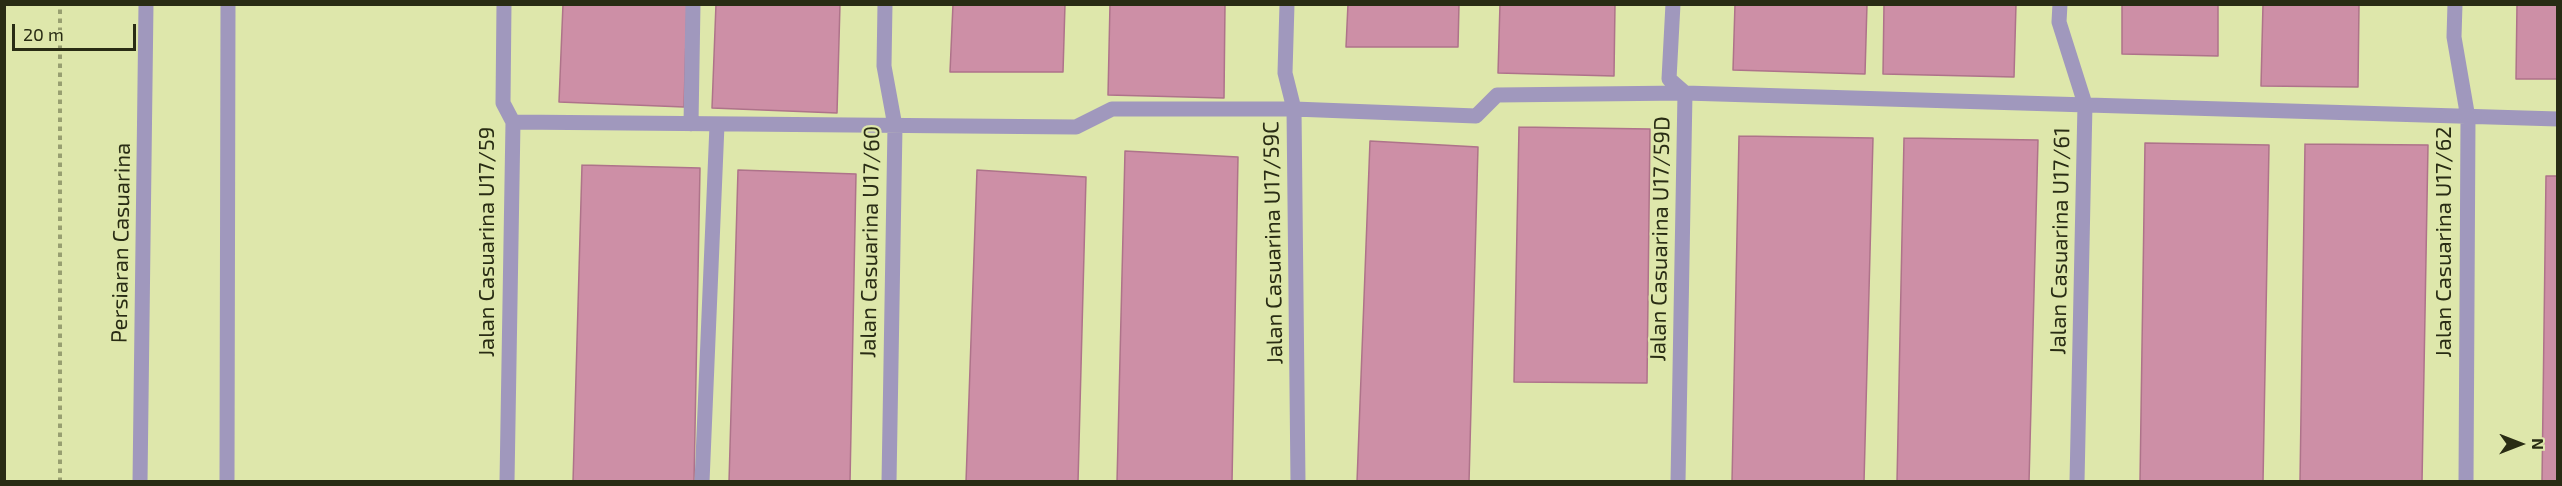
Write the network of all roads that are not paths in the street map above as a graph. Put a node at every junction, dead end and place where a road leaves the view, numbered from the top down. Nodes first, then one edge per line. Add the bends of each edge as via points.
1 (146, 4) edge
2 (228, 4) edge
3 (504, 4) edge
4 (693, 4) edge
5 (885, 4) edge
6 (1287, 4) edge
7 (1672, 4) edge
8 (2060, 4) edge
9 (2455, 4) edge
10 (1685, 93) junction
11 (2085, 104) junction
12 (1294, 109) junction
13 (2468, 118) junction
14 (2558, 120) edge
15 (513, 123) junction
16 (691, 124) junction
17 (717, 124) junction
18 (896, 126) junction
19 (140, 482) edge
20 (227, 482) edge
21 (507, 482) edge
22 (702, 482) edge
23 (889, 482) edge
24 (1298, 482) edge
25 (1678, 482) edge
26 (2077, 482) edge
27 (2466, 482) edge

1 - 19 street, Persiaran Casuarina
2 - 20 street
3 - 15 street, Jalan Casuarina U17/59 via 503,103
4 - 16 street
5 - 18 street, Jalan Casuarina U17/60 via 884,66
6 - 12 street, Jalan Casuarina U17/59C via 1285,73
7 - 10 street, Jalan Casuarina U17/59D via 1670,79
8 - 11 street, Jalan Casuarina U17/61 via 2059,22
9 - 13 street, Jalan Casuarina U17/62 via 2454,37
10 - 11 street
10 - 12 street via 1497,95 1476,116
10 - 25 street, Jalan Casuarina U17/59D
11 - 13 street
11 - 26 street, Jalan Casuarina U17/61
12 - 18 street via 1112,109 1076,127
12 - 24 street, Jalan Casuarina U17/59C
13 - 14 street
13 - 27 street, Jalan Casuarina U17/62
15 - 16 street
15 - 21 street, Jalan Casuarina U17/59
16 - 17 street
17 - 18 street
17 - 22 street
18 - 23 street, Jalan Casuarina U17/60

